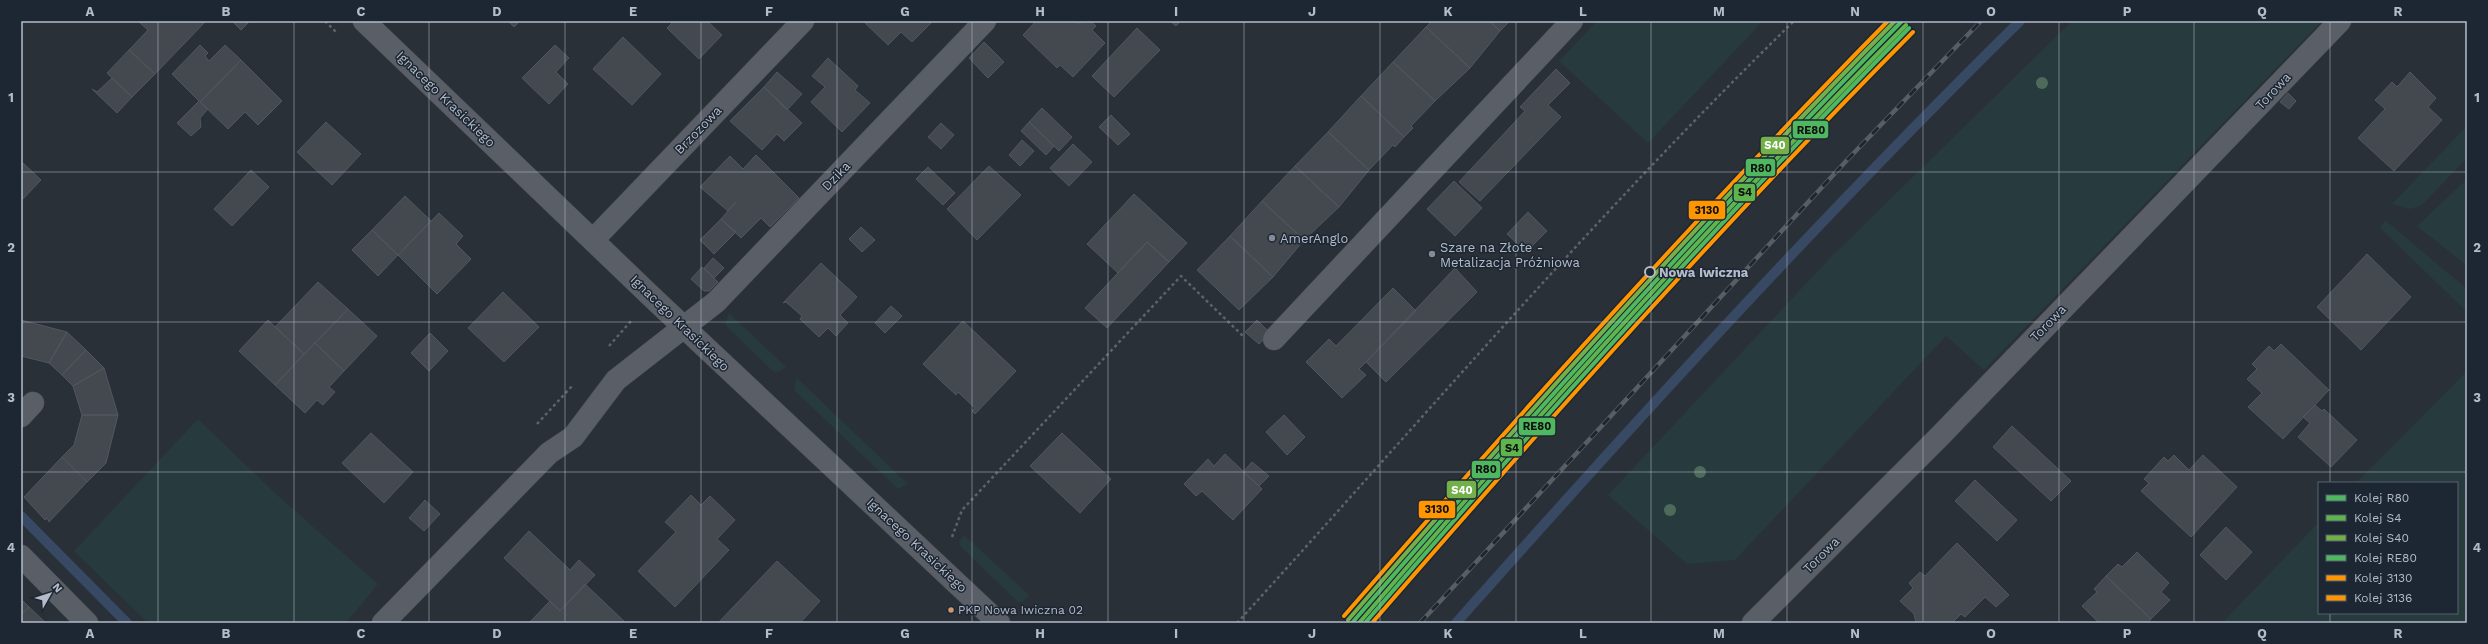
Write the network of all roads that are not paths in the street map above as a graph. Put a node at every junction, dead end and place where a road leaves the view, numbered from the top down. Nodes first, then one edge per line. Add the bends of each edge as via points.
1 (364, 21) edge
2 (803, 21) edge
3 (984, 21) edge
4 (1572, 21) edge
5 (2340, 21) edge
6 (593, 240) junction
7 (684, 327) junction
8 (1274, 339) road end
9 (21, 556) edge
10 (86, 623) edge
11 (382, 623) edge
12 (999, 623) edge
13 (1753, 623) edge

1 - 6 street, Ignacego Krasickiego
2 - 6 street, Brzozowa
3 - 7 street, Dzika via 716,302
4 - 8 street
5 - 13 street, Torowa via 1940,436
6 - 7 street, Ignacego Krasickiego
7 - 11 street, Dzika via 616,380 573,437 549,453
7 - 12 street, Ignacego Krasickiego
9 - 10 street

